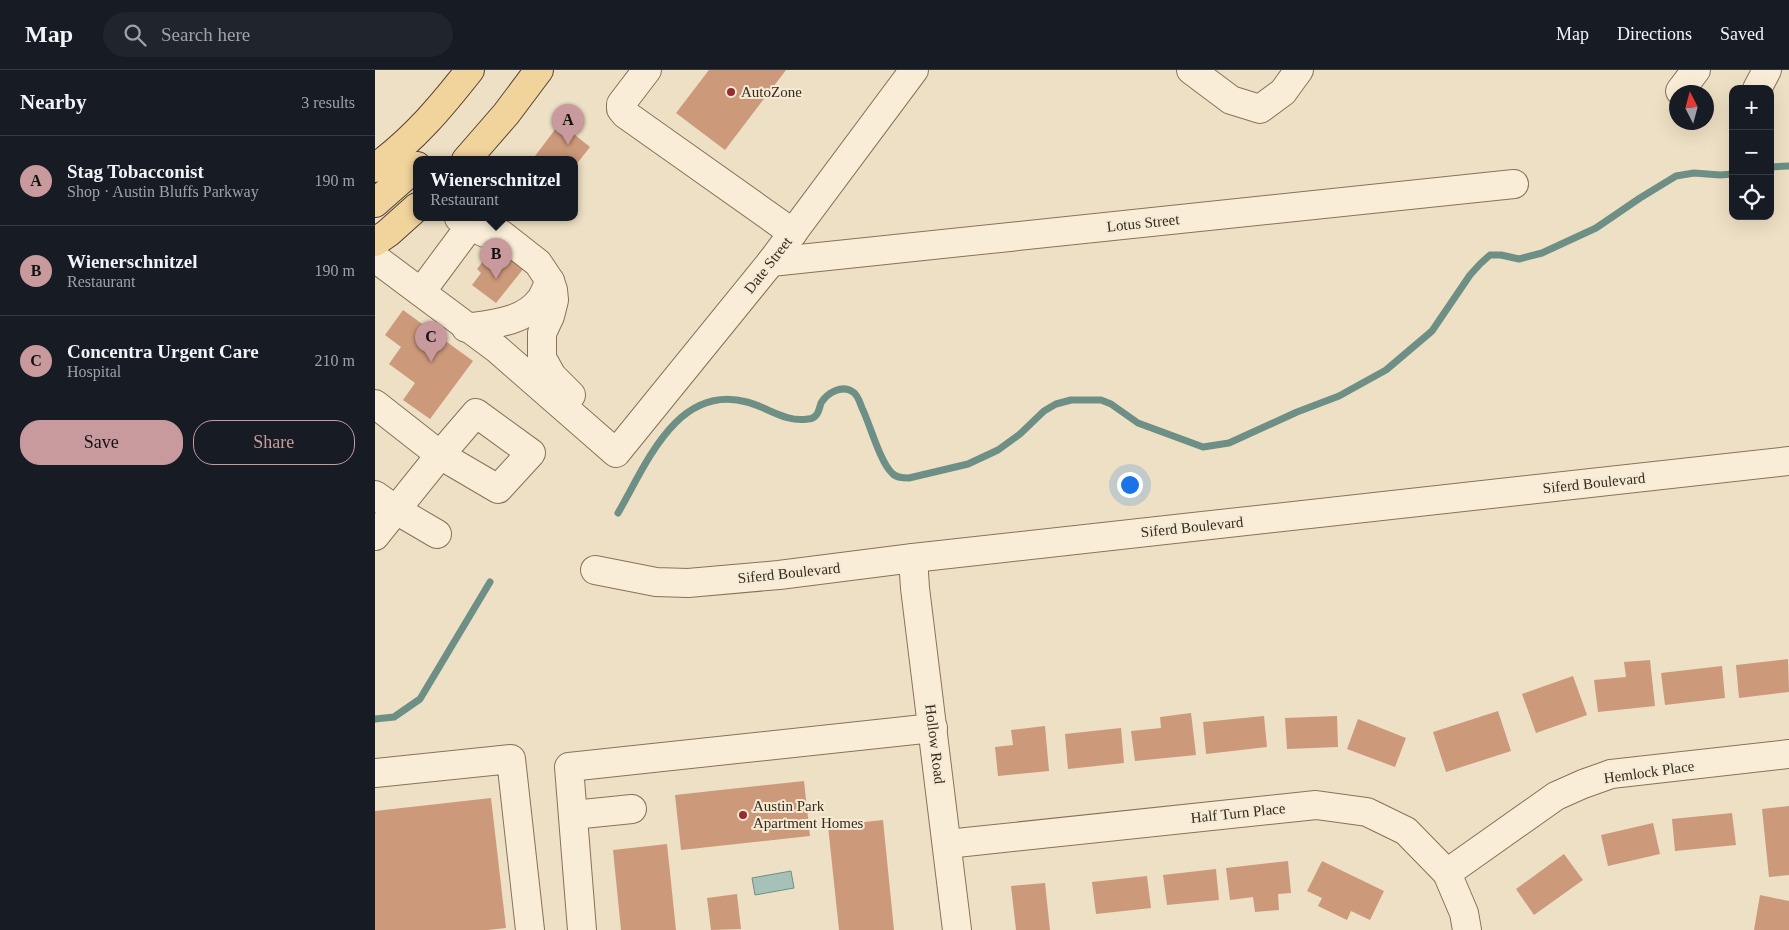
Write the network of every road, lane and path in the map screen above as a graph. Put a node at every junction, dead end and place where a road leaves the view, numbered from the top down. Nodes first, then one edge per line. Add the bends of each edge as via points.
1 (470, 70) edge
2 (539, 70) edge
3 (647, 70) edge
4 (914, 70) edge
5 (1191, 70) edge
6 (1299, 70) edge
7 (1767, 70) edge
8 (1759, 85) edge
9 (431, 118) junction
10 (425, 156) edge
11 (469, 156) edge
12 (375, 168) edge
13 (413, 170) edge
14 (1514, 184) dead end
15 (375, 204) edge
16 (413, 211) edge
17 (464, 222) edge
18 (793, 233) junction
19 (375, 242) edge
20 (375, 258) edge
21 (771, 262) junction
22 (550, 281) junction
23 (421, 292) junction
24 (503, 322) junction
25 (466, 328) junction
26 (542, 333) junction
27 (375, 404) edge
28 (619, 449) junction
29 (1789, 461) edge
30 (385, 503) edge
31 (437, 534) dead end
32 (375, 536) edge
33 (913, 558) junction
34 (595, 570) dead end
35 (933, 728) junction
36 (1789, 754) edge
37 (375, 773) edge
38 (632, 809) dead end
39 (573, 815) junction
40 (947, 844) junction
41 (1447, 873) junction
42 (530, 930) edge
43 (582, 930) edge
44 (957, 930) edge
45 (1467, 930) edge

1 - 9 main road
2 - 11 main road
3 - 18 street via 621,104 625,114
4 - 18 street, Date Street
5 - 6 street via 1231,100 1261,109 1283,92
7 - 8 street
9 - 10 main road
9 - 12 main road
13 - 15 main road
14 - 21 street, Lotus Street
16 - 19 main road
17 - 22 street via 485,233 501,234 537,263
17 - 23 street
18 - 21 street, Date Street
20 - 23 street
21 - 28 street, Date Street
22 - 24 street via 529,311
22 - 26 street via 554,300
23 - 25 street
24 - 25 street
24 - 26 street
25 - 28 street via 497,349
26 - 28 street via 542,358 552,376
27 - 30 street via 440,455
29 - 33 street, Siferd Boulevard
30 - 31 street
30 - 32 street
33 - 34 street, Siferd Boulevard via 688,583 655,582
33 - 35 street, Hollow Road
35 - 39 street via 569,768
35 - 40 street, Hollow Road
36 - 41 street, Hemlock Place via 1611,774 1556,796
37 - 42 street via 511,759
38 - 39 street
39 - 43 street
40 - 41 street, Half Turn Place via 1316,805 1367,812 1406,831
40 - 44 street, Hollow Road
41 - 45 street, Half Turn Place via 1464,913

